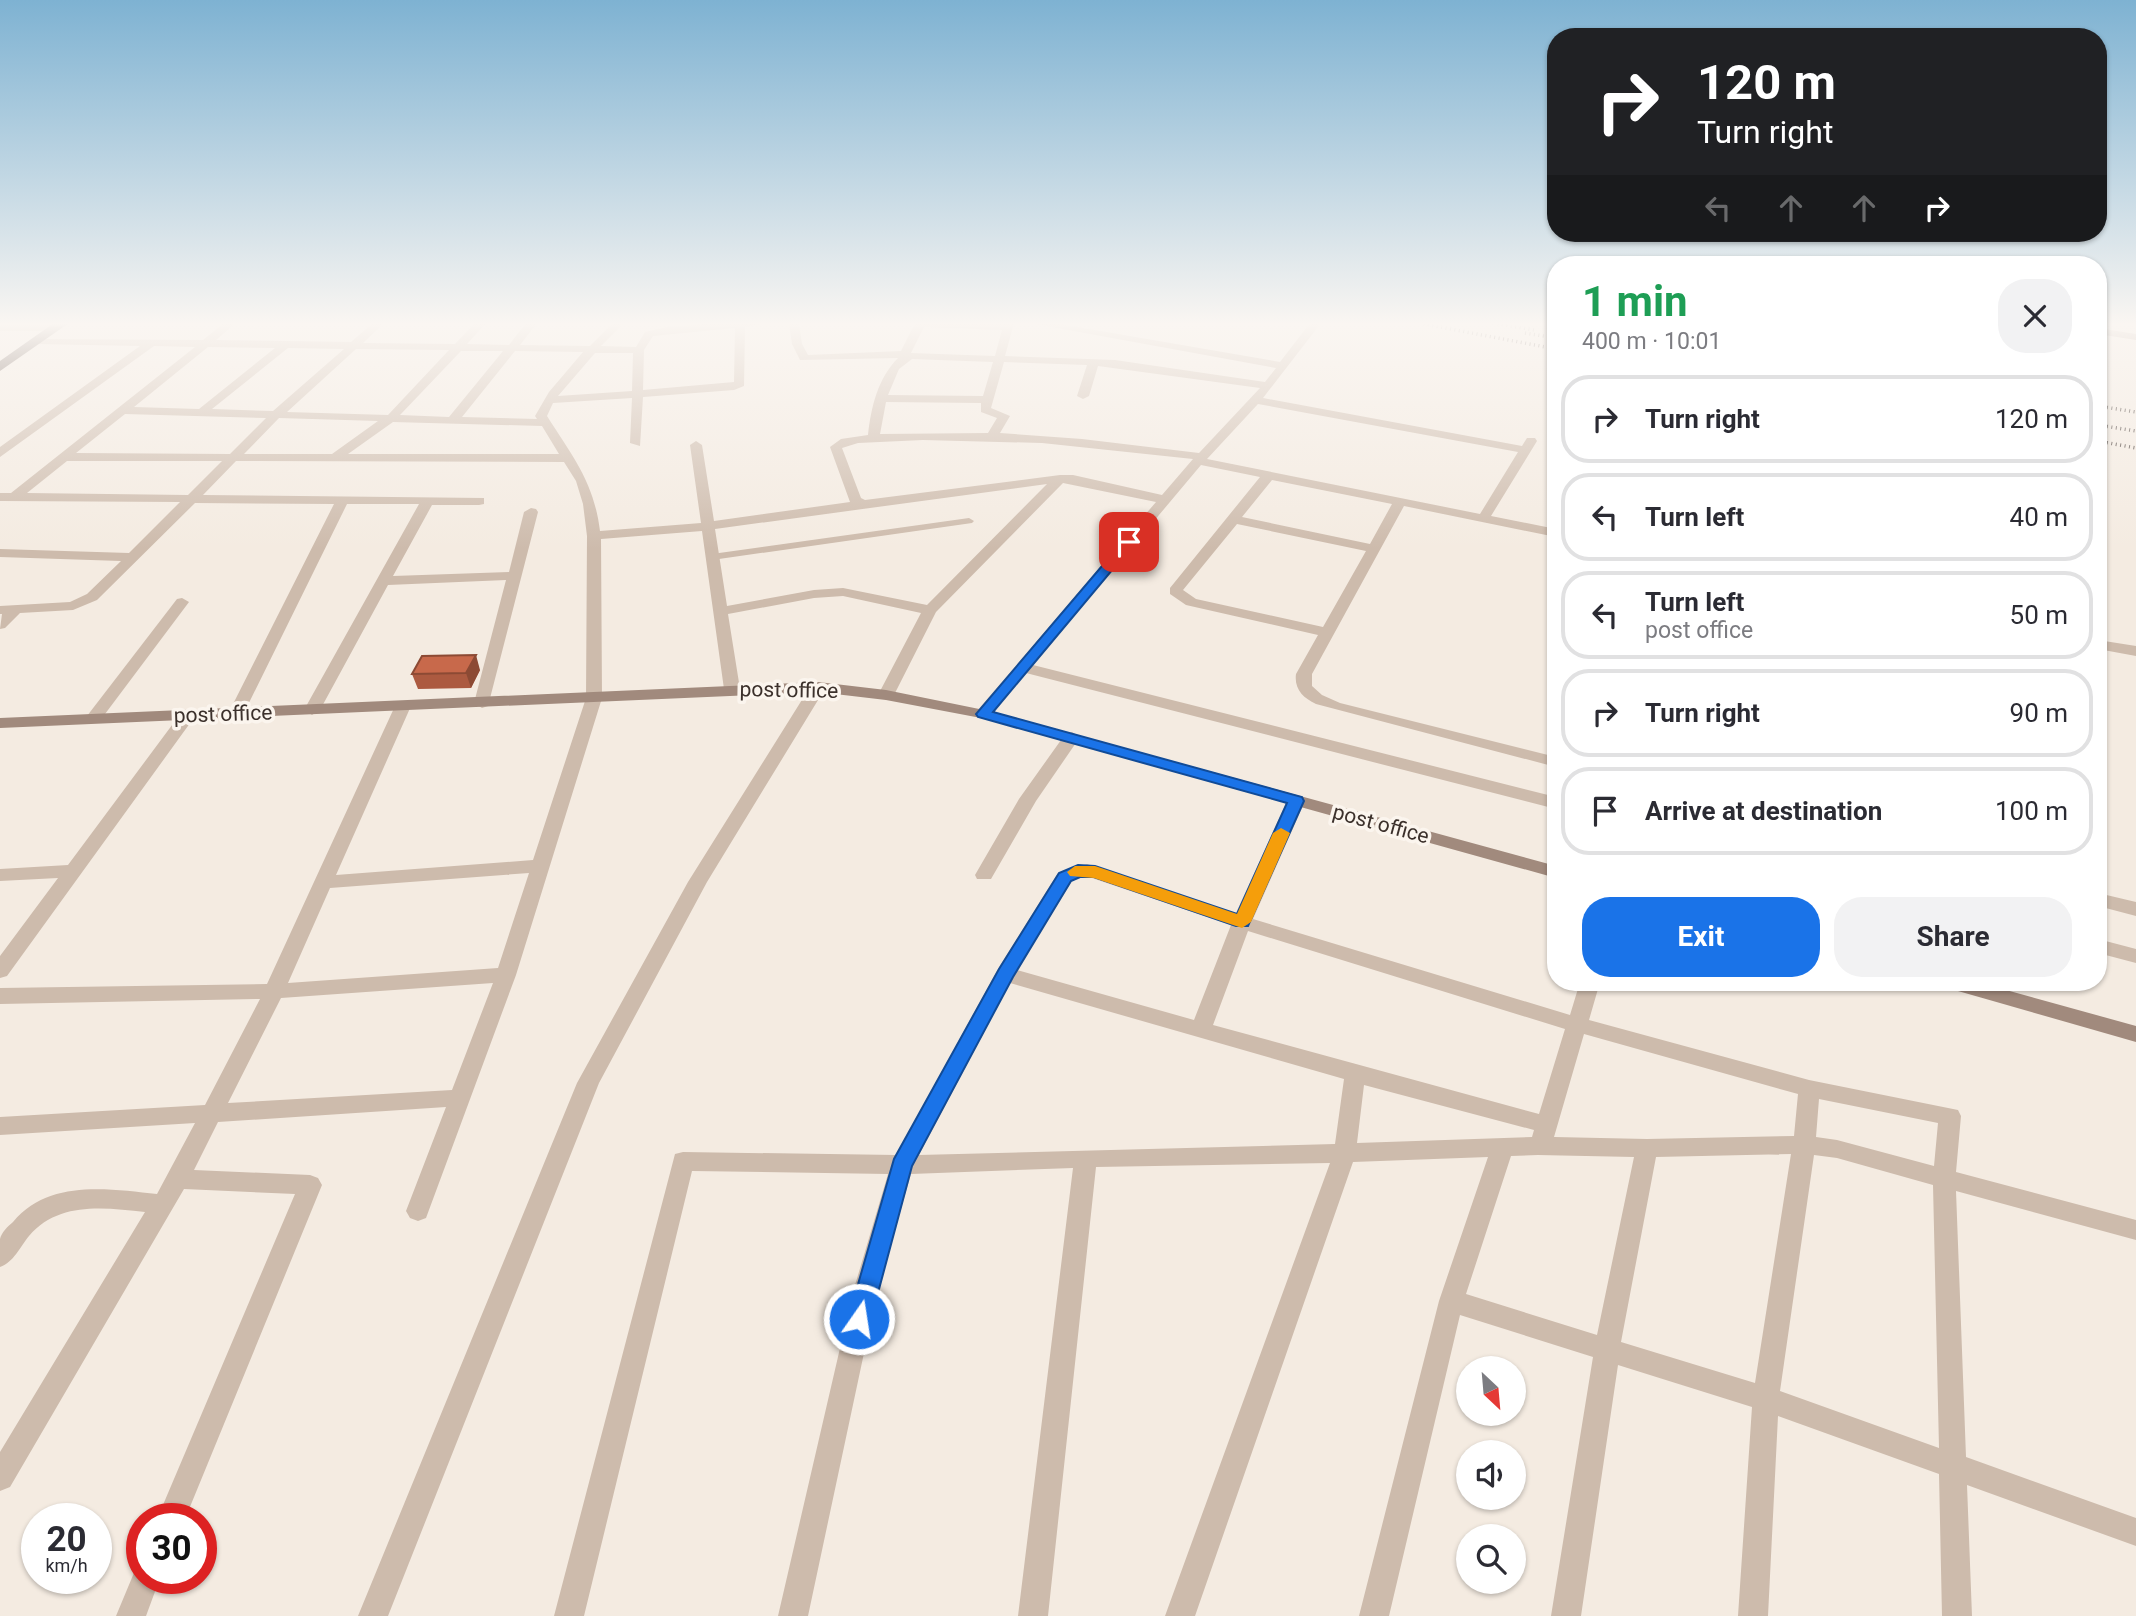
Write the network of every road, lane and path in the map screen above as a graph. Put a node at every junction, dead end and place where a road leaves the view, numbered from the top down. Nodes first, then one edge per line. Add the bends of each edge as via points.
1 (75, 398) edge
2 (138, 398) edge
3 (219, 398) edge
4 (295, 398) edge
5 (410, 398) edge
6 (471, 398) edge
7 (570, 398) edge
8 (635, 398) edge
9 (882, 398) edge
10 (904, 398) edge
11 (551, 400) joint
12 (987, 400) joint
13 (1255, 400) joint
14 (124, 410) junction
15 (203, 411) junction
16 (278, 413) junction
17 (392, 417) junction
18 (452, 421) junction
19 (544, 423) junction
20 (993, 434) junction
21 (874, 439) junction
22 (636, 443) dead end
23 (696, 445) dead end
24 (0, 453) edge
25 (66, 457) junction
26 (234, 457) junction
27 (334, 458) junction
28 (567, 458) junction
29 (1200, 459) junction
30 (1269, 475) junction
31 (1059, 479) junction
32 (7, 497) edge
33 (188, 500) junction
34 (1164, 500) junction
35 (342, 501) junction
36 (427, 501) junction
37 (479, 502) dead end
38 (1400, 502) junction
39 (863, 504) junction
40 (531, 512) dead end
41 (1233, 519) junction
42 (1483, 519) junction
43 (969, 521) dead end
44 (708, 526) junction
45 (1547, 531) edge
46 (594, 536) junction
47 (1374, 549) junction
48 (0, 553) edge
49 (130, 557) junction
50 (712, 557) junction
51 (513, 576) junction
52 (383, 581) junction
53 (182, 602) dead end
54 (7, 610) edge
55 (930, 610) junction
56 (721, 611) junction
57 (0, 625) edge
58 (1327, 633) junction
59 (2107, 646) edge
60 (2136, 651) edge
61 (1023, 667) junction
62 (818, 687) junction
63 (732, 689) junction
64 (886, 695) junction
65 (594, 698) junction
66 (482, 703) junction
67 (403, 706) junction
68 (313, 710) junction
69 (236, 714) junction
70 (983, 714) junction
71 (187, 716) junction
72 (93, 719) junction
73 (0, 723) edge
74 (1072, 737) junction
75 (1547, 760) edge
76 (1296, 801) junction
77 (1547, 801) edge
78 (540, 866) junction
79 (1547, 870) edge
80 (74, 871) junction
81 (0, 875) edge
82 (984, 875) dead end
83 (324, 882) junction
84 (2107, 901) edge
85 (2136, 909) edge
86 (1242, 922) junction
87 (2107, 948) edge
88 (2136, 956) edge
89 (0, 971) edge
90 (1005, 974) junction
91 (506, 975) junction
92 (274, 991) junction
93 (1587, 991) edge
94 (1983, 991) edge
95 (0, 996) edge
96 (1575, 1024) junction
97 (1201, 1028) junction
98 (2136, 1034) edge
99 (2136, 1052) edge
100 (1355, 1074) junction
101 (1809, 1090) junction
102 (459, 1098) junction
103 (211, 1113) junction
104 (1548, 1125) junction
105 (0, 1126) edge
106 (1804, 1145) junction
107 (1538, 1146) junction
108 (1647, 1148) junction
109 (1502, 1149) junction
110 (1345, 1153) junction
111 (1086, 1158) junction
112 (901, 1165) junction
113 (178, 1179) junction
114 (1944, 1180) junction
115 (162, 1204) junction
116 (418, 1211) dead end
117 (2136, 1230) edge
118 (0, 1256) edge
119 (1451, 1301) junction
120 (1607, 1350) junction
121 (1766, 1399) junction
122 (1953, 1466) junction
123 (0, 1477) edge
124 (178, 1503) edge
125 (2136, 1532) edge
126 (140, 1594) edge
127 (131, 1616) edge
128 (373, 1616) edge
129 (569, 1616) edge
130 (793, 1616) edge
131 (1034, 1616) edge
132 (1180, 1616) edge
133 (1374, 1616) edge
134 (1566, 1616) edge
135 (1753, 1616) edge
136 (1957, 1616) edge

1 - 24 street
2 - 14 street
3 - 15 street
4 - 16 street
5 - 17 street
6 - 18 street
7 - 11 street
8 - 22 street
9 - 21 street
10 - 12 street
11 - 19 street via 543,410
12 - 20 street via 985,411 1004,416
13 - 29 street
13 - 42 street via 1528,445
14 - 15 street
14 - 25 street
15 - 16 street
16 - 17 street
16 - 26 street
17 - 18 street
17 - 27 street
18 - 19 street
19 - 28 street
20 - 21 street
20 - 29 street via 1111,444
21 - 39 street via 836,447 855,500
23 - 44 street
25 - 26 street
25 - 32 street
26 - 27 street
26 - 33 street
27 - 28 street
28 - 46 street via 587,492
29 - 30 street
29 - 34 street
30 - 38 street
30 - 41 street
31 - 34 street
31 - 39 street
31 - 55 street
32 - 33 street
33 - 35 street
33 - 49 street
34 - 61 street
35 - 36 street
35 - 69 street
36 - 37 street
36 - 52 street
38 - 42 street
38 - 47 street
39 - 44 street
40 - 51 street
41 - 47 street
41 - 58 street via 1175,591 1191,602
42 - 45 street
43 - 50 lane
44 - 46 street
44 - 50 street
46 - 65 street
47 - 58 street
48 - 49 street
49 - 54 street via 84,602
50 - 56 street
51 - 52 street
51 - 66 street
52 - 68 street
53 - 72 street
54 - 57 street
55 - 56 street via 843,592
55 - 64 street
56 - 63 street
58 - 75 street via 1302,683 1315,698
59 - 60 street
61 - 70 street
61 - 77 street
62 - 63 street, post office
62 - 64 street, post office
62 - 128 street via 666,936 588,1083
63 - 65 street, post office
64 - 70 street, post office
65 - 66 street, post office
65 - 78 street
66 - 67 street, post office
67 - 68 street, post office
67 - 83 street
68 - 69 street, post office
69 - 71 street, post office
70 - 74 street, post office
71 - 72 street, post office
71 - 80 street
72 - 73 street, post office
74 - 76 street, post office
74 - 82 street via 1028,799
76 - 79 street, post office
76 - 86 street
78 - 83 street
78 - 91 street
80 - 81 street
80 - 89 street
83 - 92 street
84 - 85 street
86 - 90 street via 1095,872 1078,871 1065,877
86 - 96 street
86 - 97 street
87 - 88 street
90 - 97 street
90 - 112 street
91 - 92 street
91 - 102 street
92 - 95 street
92 - 103 street
93 - 96 street
94 - 98 street
96 - 101 street
96 - 104 street
97 - 100 street
98 - 99 street
100 - 104 street
100 - 110 street
101 - 106 street
101 - 114 street via 1950,1116
102 - 103 street
102 - 116 street
103 - 105 street
103 - 113 street
104 - 107 street
106 - 108 street
106 - 114 street via 1837,1149
106 - 121 street
107 - 108 street
107 - 109 street
108 - 120 street
109 - 110 street
109 - 119 street
110 - 111 street
110 - 132 street
111 - 112 street
111 - 131 street
112 - 129 street via 684,1161
112 - 130 street via 865,1292
113 - 115 street
113 - 124 street via 310,1185
114 - 117 street
114 - 122 street
115 - 118 street via 64,1201 28,1221
115 - 123 street
119 - 120 street
119 - 133 street
120 - 121 street
120 - 134 street
121 - 122 street
121 - 135 street
122 - 125 street
122 - 136 street
126 - 127 street

